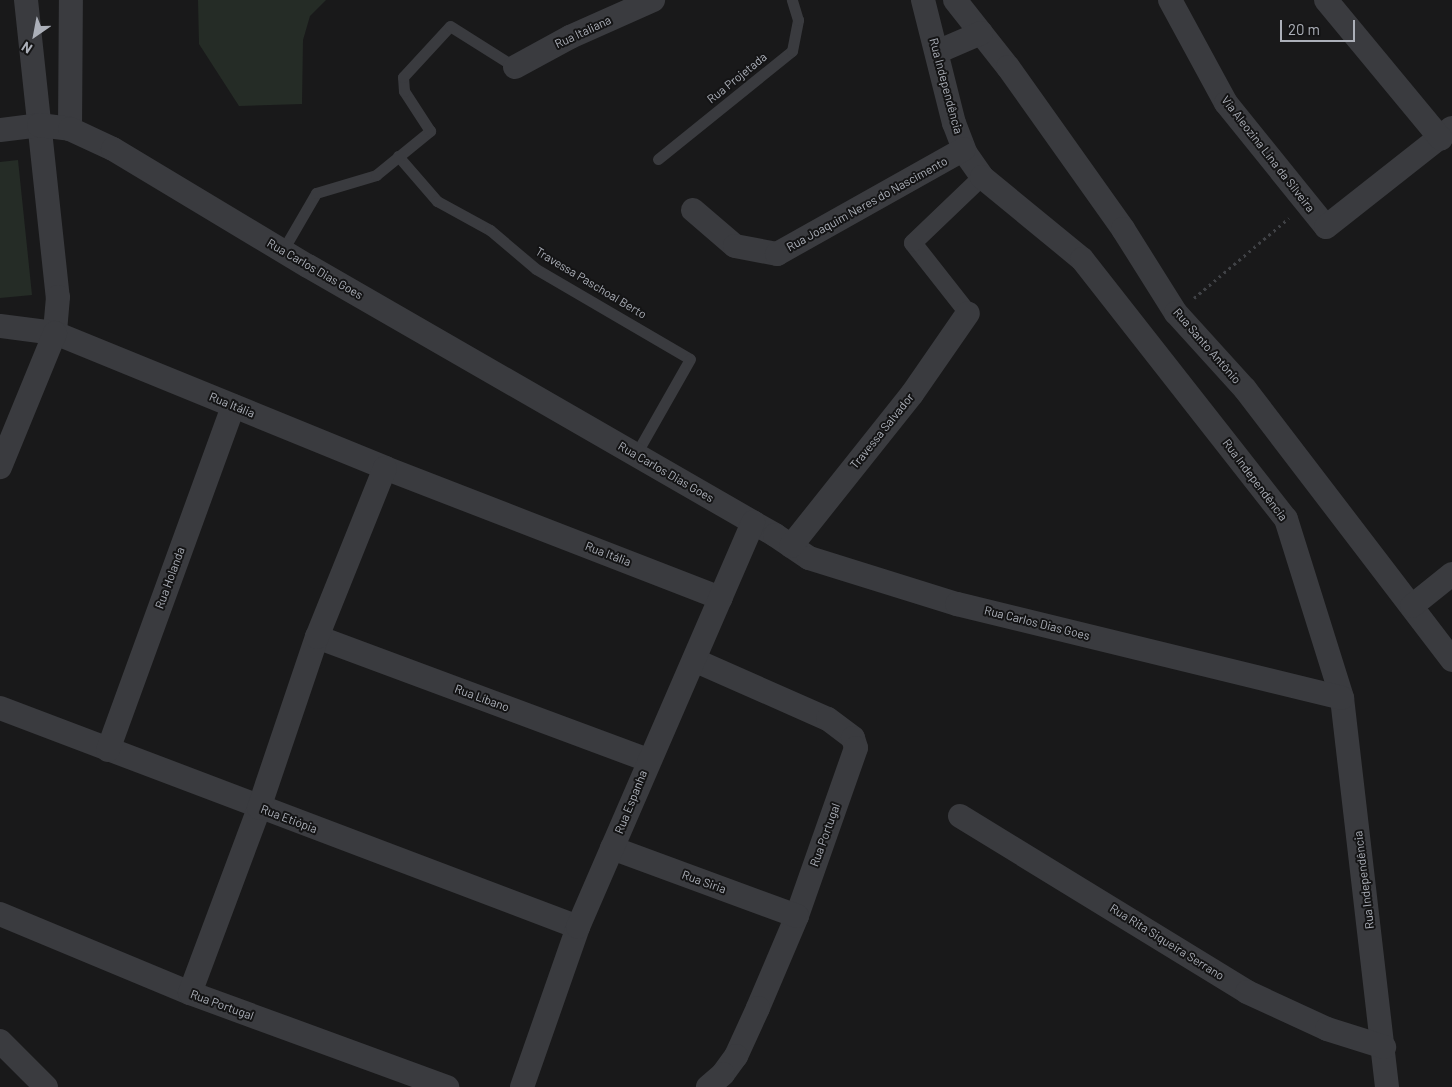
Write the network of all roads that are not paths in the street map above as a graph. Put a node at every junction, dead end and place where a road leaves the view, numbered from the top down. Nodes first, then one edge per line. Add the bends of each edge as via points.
1 (26, 0) edge
2 (71, 0) edge
3 (652, 0) edge
4 (792, 0) edge
5 (923, 0) edge
6 (955, 0) edge
7 (1170, 0) edge
8 (1326, 0) edge
9 (981, 33) junction
10 (937, 52) junction
11 (515, 67) joint
12 (39, 125) junction
13 (70, 129) junction
14 (0, 130) edge
15 (1446, 134) edge
16 (964, 149) junction
17 (398, 156) junction
18 (658, 159) dead end
19 (982, 177) junction
20 (693, 210) dead end
21 (282, 250) junction
22 (968, 314) joint
23 (0, 326) edge
24 (55, 333) junction
25 (233, 406) junction
26 (636, 454) junction
27 (0, 467) edge
28 (385, 468) junction
29 (752, 522) junction
30 (791, 546) junction
31 (1452, 574) edge
32 (721, 598) junction
33 (1412, 606) junction
34 (317, 637) junction
35 (694, 660) junction
36 (1452, 660) edge
37 (1342, 698) junction
38 (0, 708) edge
39 (108, 750) junction
40 (648, 760) junction
41 (260, 808) junction
42 (960, 816) dead end
43 (612, 848) junction
44 (0, 914) edge
45 (797, 916) junction
46 (578, 927) junction
47 (190, 993) junction
48 (0, 1041) edge
49 (1384, 1047) junction
50 (46, 1087) edge
51 (447, 1087) edge
52 (522, 1087) edge
53 (708, 1087) edge
54 (1387, 1087) edge

1 - 12 street
2 - 13 street
3 - 11 street, Rua Italiana via 570,37
4 - 18 lane, Rua Projetada via 798,20 792,51
5 - 10 street, Rua Independência
6 - 9 street, Rua Santo Antônio
7 - 15 street, Via Aleozina Lina da Silveira via 1226,103 1326,227
8 - 15 street
9 - 10 street
9 - 33 street, Rua Santo Antônio via 1123,229 1176,313 1245,389
10 - 16 street, Rua Independência
11 - 17 lane via 450,26 403,77 404,91 430,131
12 - 13 street, Rua Carlos Dias Goes
12 - 14 street, Rua Carlos Dias Goes
12 - 24 street via 58,297
13 - 21 street, Rua Carlos Dias Goes via 113,149
16 - 19 street, Rua Independência
16 - 20 street, Rua Joaquim Neres do Nascimento via 777,254 735,246
17 - 21 lane via 376,176 316,193
17 - 26 lane, Travessa Paschoal Berto via 437,201 490,230 536,268 690,359
19 - 22 street via 913,243
19 - 37 street, Rua Independência via 1082,259 1286,519
21 - 26 street, Rua Carlos Dias Goes
22 - 30 street, Travessa Salvador via 912,394
23 - 24 street, Rua Itália
24 - 25 street, Rua Itália
24 - 27 street
25 - 28 street, Rua Itália
25 - 39 street, Rua Holanda
26 - 29 street, Rua Carlos Dias Goes
28 - 32 street, Rua Itália
28 - 34 street
29 - 30 street, Rua Carlos Dias Goes
29 - 32 street, Rua Espanha
30 - 37 street, Rua Carlos Dias Goes via 826,565 957,604
31 - 33 street
32 - 35 street, Rua Espanha
33 - 36 street, Rua Santo Antônio
34 - 40 street, Rua Líbano
34 - 41 street
35 - 40 street, Rua Espanha
35 - 45 street, Rua Portugal via 828,719 853,738 856,748
37 - 49 street, Rua Independência
38 - 39 street, Rua Etiópia
39 - 41 street, Rua Etiópia
40 - 43 street, Rua Espanha
41 - 46 street, Rua Etiópia
41 - 47 street
42 - 49 street, Rua Rita Siqueira Serrano via 1247,992 1327,1029
43 - 45 street, Rua Siria
43 - 46 street, Rua Espanha
44 - 47 street, Rua Portugal
45 - 53 street, Rua Portugal via 736,1056
46 - 52 street, Rua Espanha
47 - 51 street, Rua Portugal
48 - 50 street
49 - 54 street, Rua Independência

